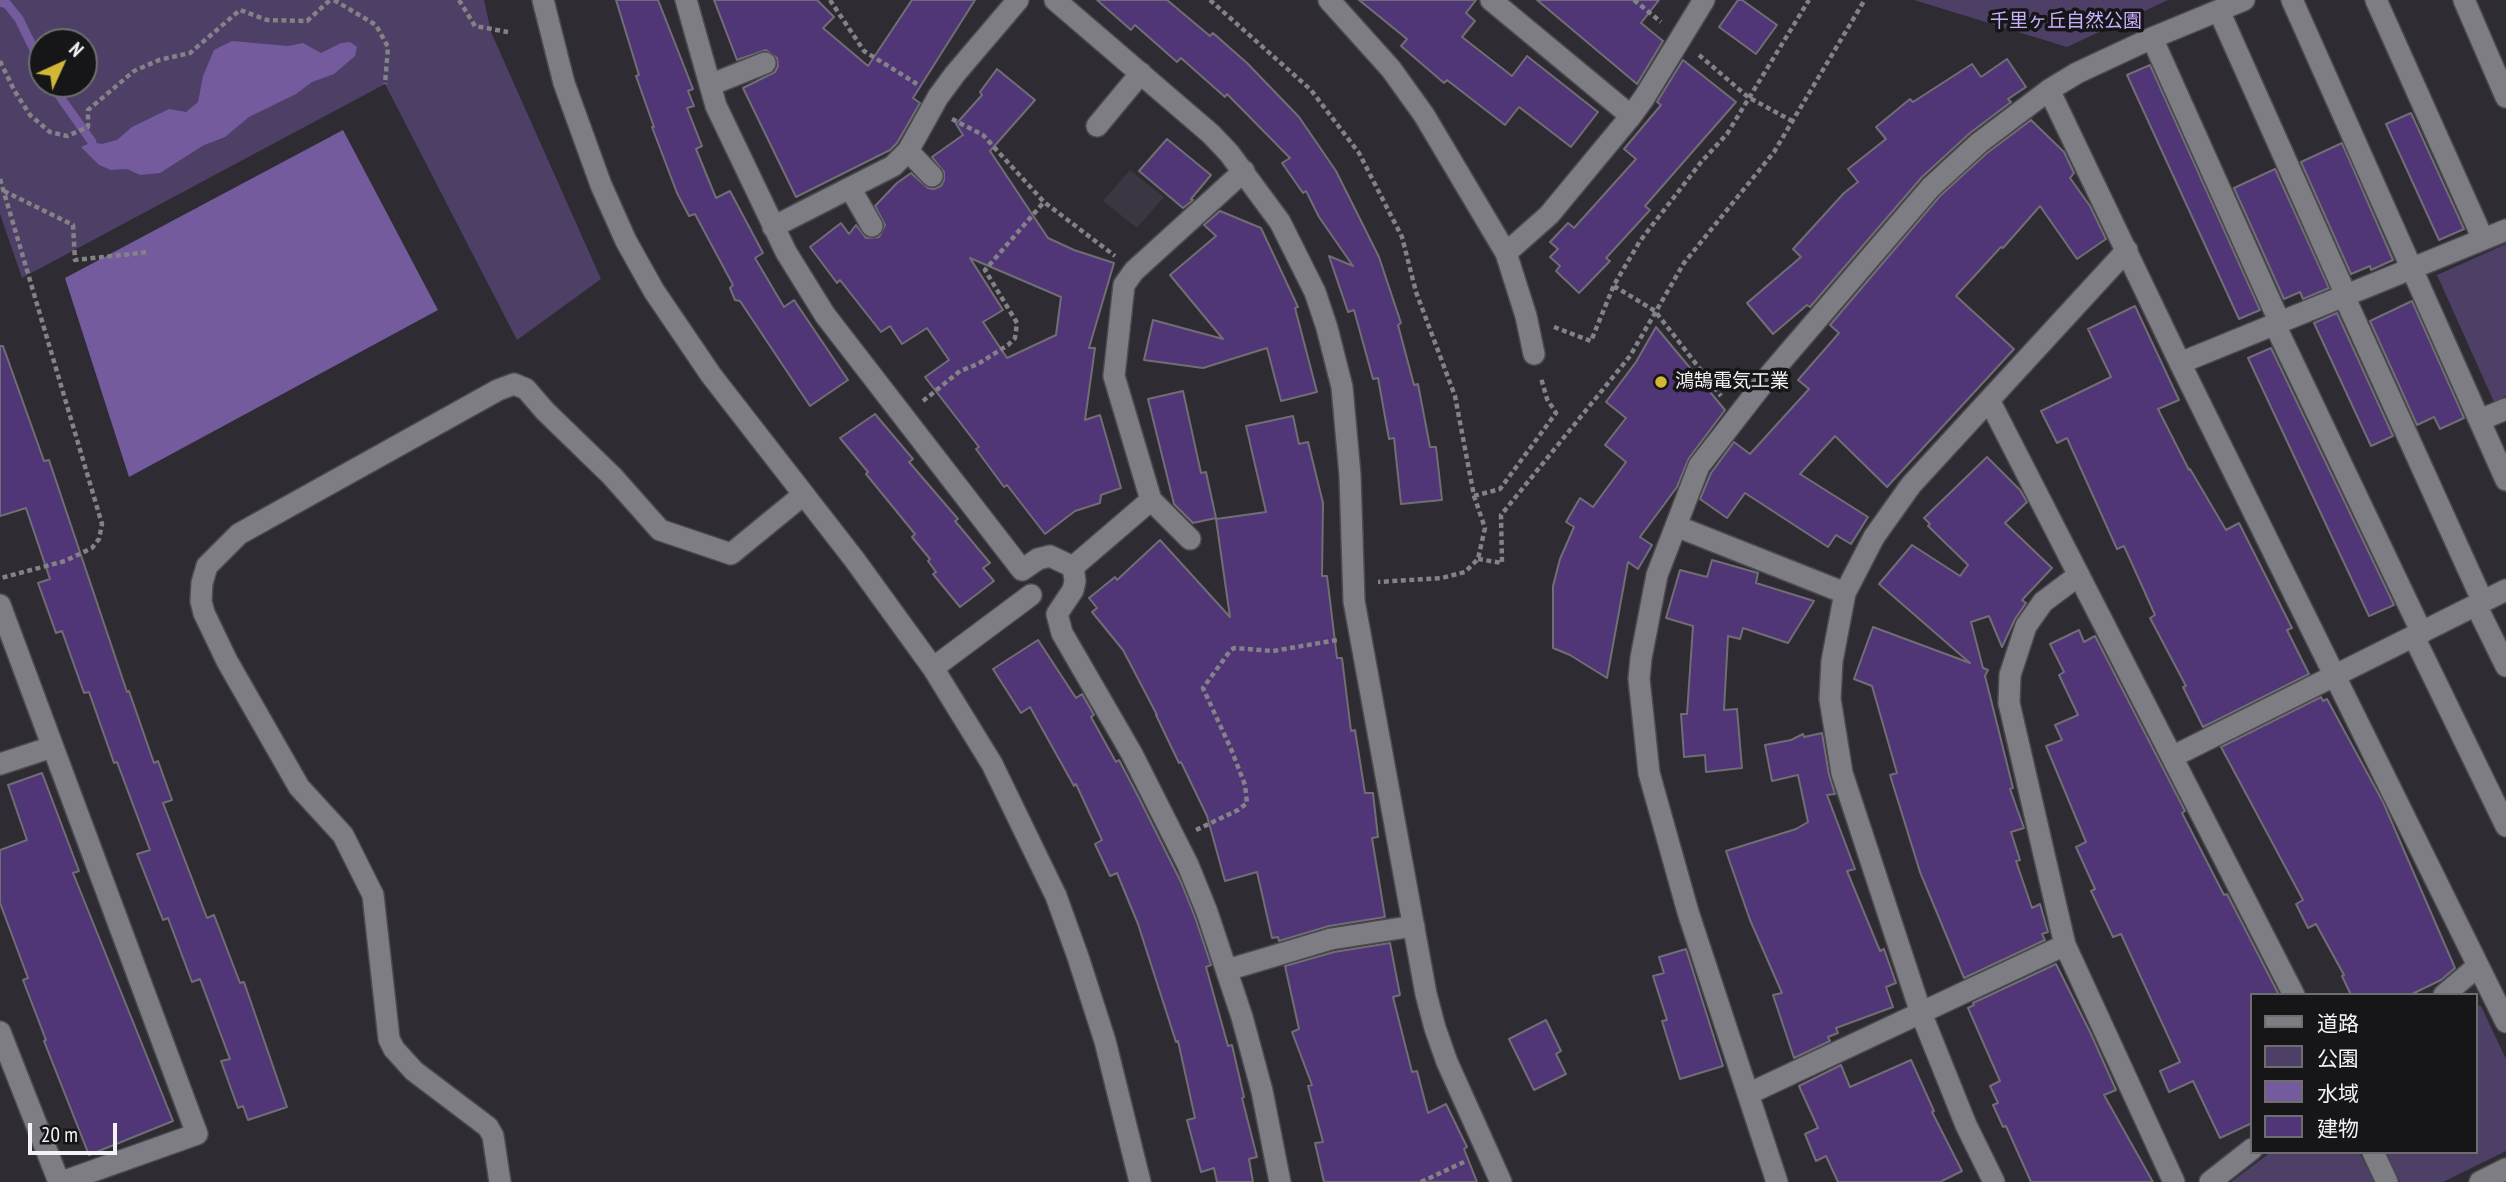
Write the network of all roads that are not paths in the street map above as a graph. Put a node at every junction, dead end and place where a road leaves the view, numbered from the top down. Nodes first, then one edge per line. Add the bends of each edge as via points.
1 (543, 0) edge
2 (686, 0) edge
3 (1018, 0) edge
4 (1055, 0) edge
5 (1329, 0) edge
6 (1492, 0) edge
7 (1704, 0) edge
8 (2244, 0) edge
9 (2292, 0) edge
10 (2376, 0) edge
11 (2464, 0) edge
12 (2219, 11) junction
13 (2151, 38) junction
14 (765, 63) dead end
15 (1141, 73) junction
16 (710, 85) junction
17 (2049, 90) junction
18 (2506, 97) edge
19 (1631, 116) junction
20 (1097, 126) dead end
21 (908, 150) junction
22 (1244, 171) junction
23 (932, 176) dead end
24 (850, 188) junction
25 (872, 226) dead end
26 (773, 227) junction
27 (2506, 230) edge
28 (2483, 239) junction
29 (2127, 250) junction
30 (1506, 253) junction
31 (2412, 269) junction
32 (2345, 296) junction
33 (2277, 324) junction
34 (1534, 354) dead end
35 (2180, 363) junction
36 (1989, 400) junction
37 (2506, 409) edge
38 (2480, 420) junction
39 (2506, 480) edge
40 (803, 495) junction
41 (1151, 500) junction
42 (1676, 526) junction
43 (1189, 539) dead end
44 (1073, 567) junction
45 (1022, 570) junction
46 (2079, 575) junction
47 (2506, 590) edge
48 (1846, 593) junction
49 (1031, 595) junction
50 (2480, 604) junction
51 (0, 605) edge
52 (1057, 614) junction
53 (2418, 635) junction
54 (2506, 666) edge
55 (933, 668) junction
56 (2335, 675) junction
57 (52, 747) junction
58 (2172, 757) junction
59 (0, 764) edge
60 (2506, 826) edge
61 (1414, 926) junction
62 (2065, 945) junction
63 (2478, 966) junction
64 (1227, 970) junction
65 (2499, 990) edge
66 (2293, 993) edge
67 (2446, 993) edge
68 (1921, 1013) junction
69 (2506, 1022) edge
70 (0, 1032) edge
71 (1748, 1094) junction
72 (2250, 1151) edge
73 (2374, 1154) edge
74 (2506, 1169) edge
75 (61, 1182) edge
76 (500, 1182) edge
77 (1140, 1182) edge
78 (1280, 1182) edge
79 (1501, 1182) edge
80 (1777, 1182) edge
81 (1994, 1182) edge
82 (2174, 1182) edge
83 (2210, 1182) edge
84 (2387, 1182) edge
85 (2480, 1182) edge

1 - 40 street via 565,83 601,186 626,241 689,344
2 - 16 street
3 - 21 street via 935,103
4 - 15 street
5 - 30 street via 1418,106
6 - 19 street
7 - 19 street
8 - 12 street
9 - 31 street
10 - 28 street
11 - 18 street
12 - 13 street
12 - 32 street
13 - 17 street
13 - 33 street
14 - 16 street
15 - 20 street
15 - 22 street via 1211,134
16 - 26 street
17 - 29 street
17 - 42 street via 1979,143 1931,187 1736,416 1699,467
19 - 30 street via 1549,215
21 - 23 street
21 - 24 street via 893,166
22 - 41 street via 1124,285 1114,376
22 - 61 street via 1280,222 1315,292 1342,387 1360,636
24 - 25 street
24 - 26 street
26 - 45 street via 825,315
27 - 28 street
28 - 31 street
29 - 35 street
29 - 36 street
30 - 34 street
31 - 32 street
31 - 38 street
32 - 33 street
32 - 50 street
33 - 35 street
33 - 53 street
35 - 56 street
36 - 46 street
36 - 48 street via 1911,485 1874,537
37 - 38 street
38 - 39 street
40 - 55 street
40 - 76 street via 731,554 660,530 526,389 514,384 239,534 207,566 201,601 227,661 299,787 343,835 373,895 389,1039 414,1070 488,1127
41 - 43 street
41 - 44 street
42 - 48 street
42 - 71 street via 1657,575 1641,658 1639,680 1649,773 1688,912
44 - 45 street via 1050,556
44 - 52 street via 1073,590
45 - 49 street
46 - 58 street
46 - 62 street via 2043,601 2026,626 2010,675 2009,703
47 - 50 street
48 - 68 street via 1832,661 1834,732 1842,773
49 - 52 street
49 - 55 street
50 - 53 street
50 - 54 street
51 - 57 street
52 - 64 street via 1062,633 1176,840
53 - 56 street
53 - 60 street
55 - 77 street via 992,764 1056,896 1105,1041
56 - 58 street
56 - 63 street
57 - 59 street
57 - 75 street via 197,1134
58 - 66 street
61 - 64 street via 1331,939
61 - 79 street via 1435,1028
62 - 68 street
62 - 82 street
63 - 65 street
63 - 67 street
64 - 78 street via 1262,1091
65 - 69 street
68 - 71 street
68 - 81 street
70 - 75 street
71 - 80 street
72 - 83 street
73 - 84 street
74 - 85 street

